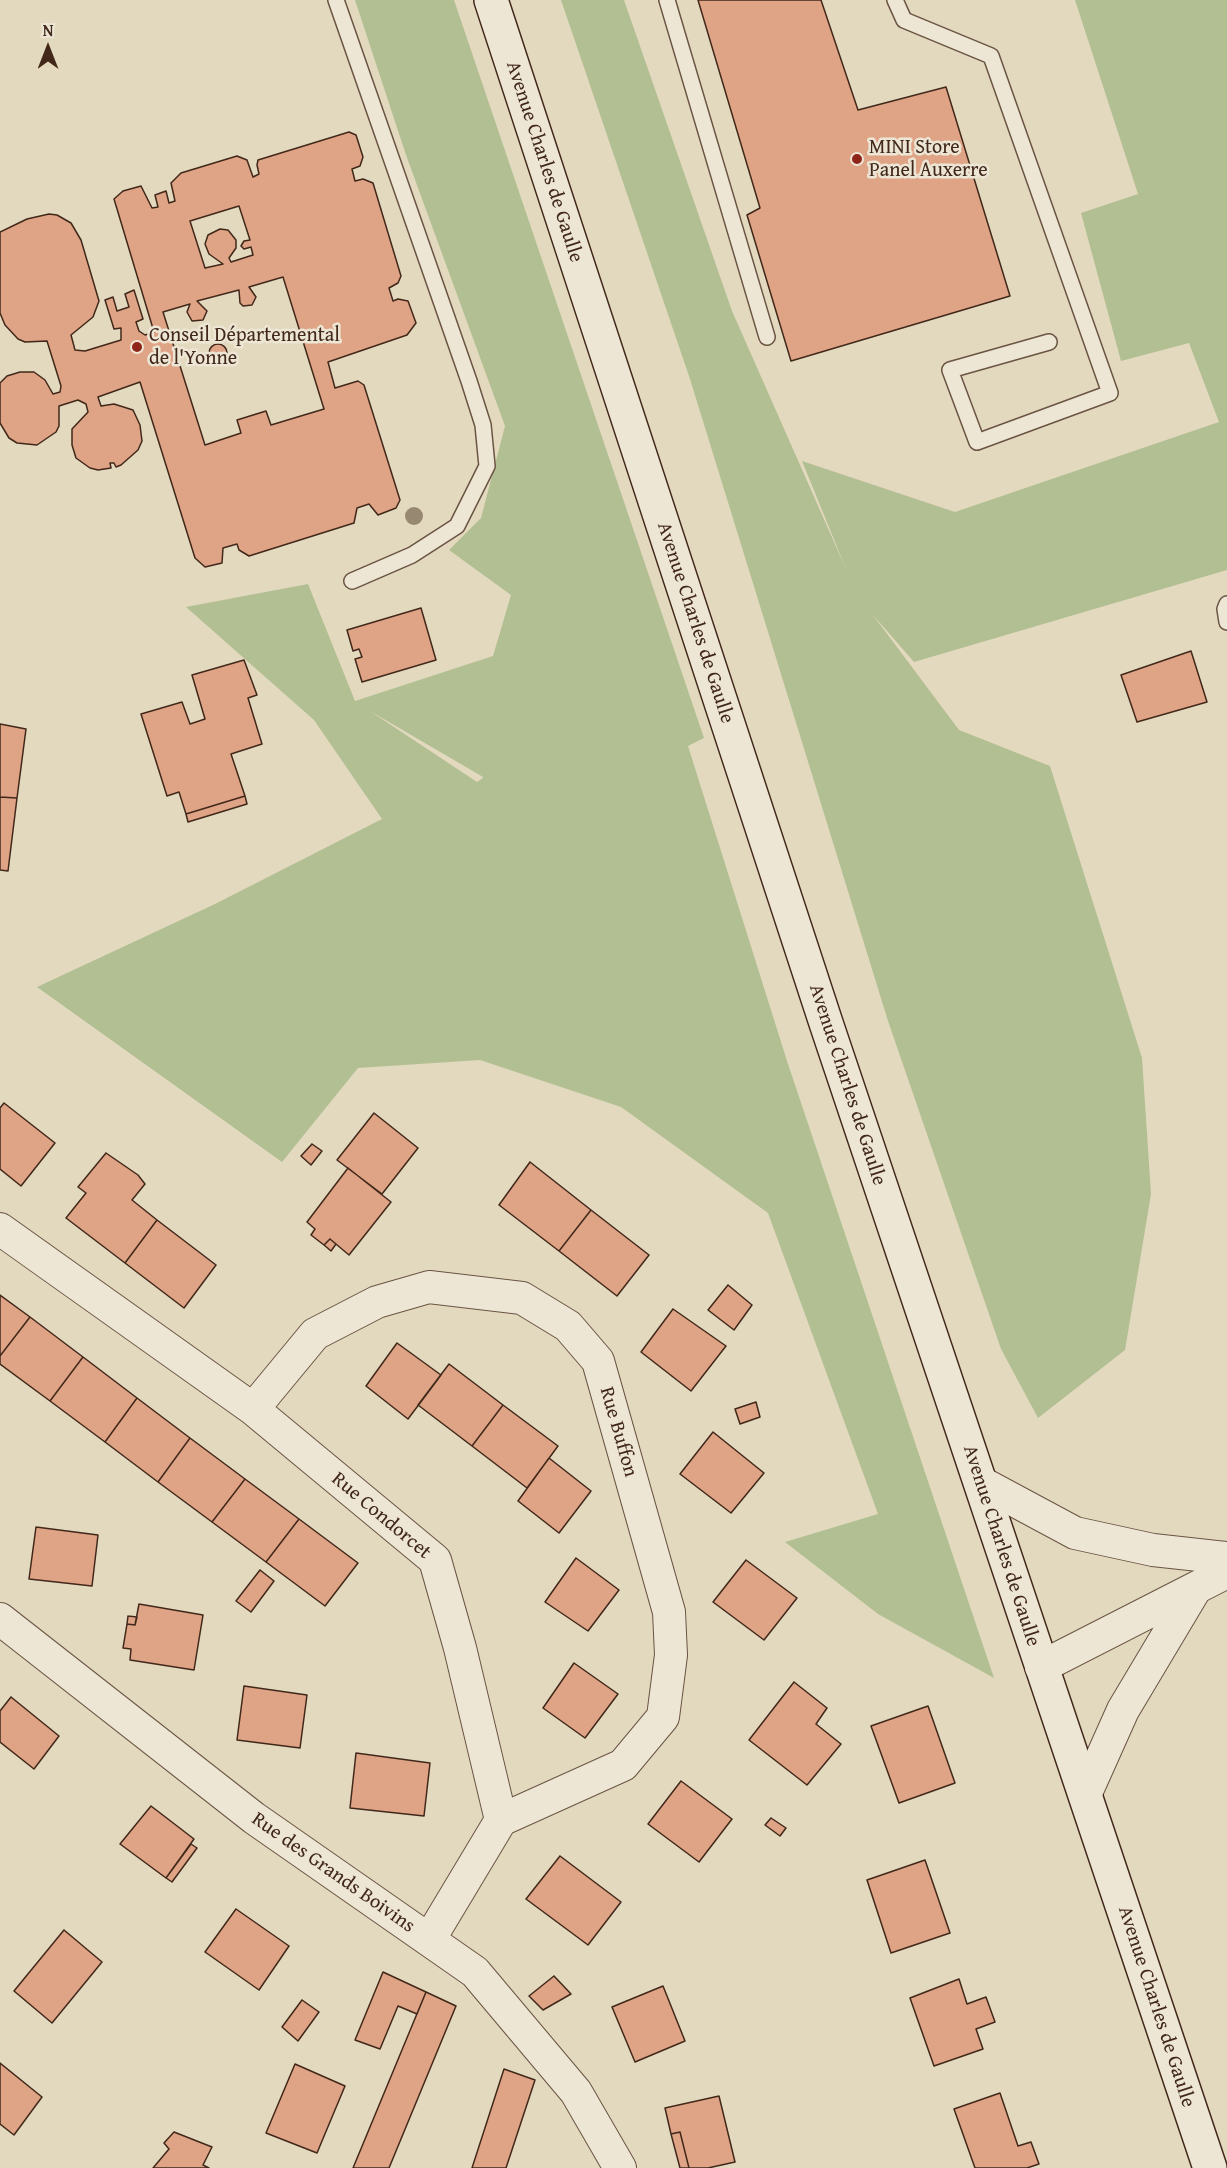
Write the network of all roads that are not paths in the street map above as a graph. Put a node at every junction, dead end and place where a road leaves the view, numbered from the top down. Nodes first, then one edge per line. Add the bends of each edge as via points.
1 (336, 0) edge
2 (491, 0) edge
3 (667, 0) edge
4 (896, 0) edge
5 (767, 337) dead end
6 (1049, 342) dead end
7 (352, 581) dead end
8 (1227, 604) edge
9 (1227, 622) edge
10 (0, 1229) edge
11 (253, 1408) junction
12 (980, 1482) junction
13 (1227, 1558) edge
14 (1227, 1572) edge
15 (1194, 1591) junction
16 (0, 1619) edge
17 (1041, 1667) junction
18 (1085, 1795) junction
19 (501, 1820) junction
20 (429, 1940) junction
21 (620, 2168) edge
22 (1210, 2168) edge

1 - 7 lane via 469,381 483,425 487,466 457,526 412,555
2 - 12 main road, Avenue Charles de Gaulle
3 - 5 lane
4 - 6 lane via 904,20 991,56 1110,393 977,442 950,370
8 - 9 lane
10 - 11 street, Rue Condorcet
11 - 19 street, Rue Condorcet via 435,1560
11 - 19 street, Rue Buffon via 315,1334 377,1302 429,1287 522,1298 568,1326 598,1361 669,1611 671,1655 663,1717 622,1765
12 - 13 street via 1075,1533 1153,1550
12 - 17 main road, Avenue Charles de Gaulle
14 - 15 street
15 - 17 street
15 - 18 street via 1123,1710
16 - 20 street, Rue des Grands Boivins via 254,1818
17 - 18 main road, Avenue Charles de Gaulle
18 - 22 main road, Avenue Charles de Gaulle
19 - 20 street
20 - 21 street, Rue des Grands Boivins via 475,1972 576,2092

